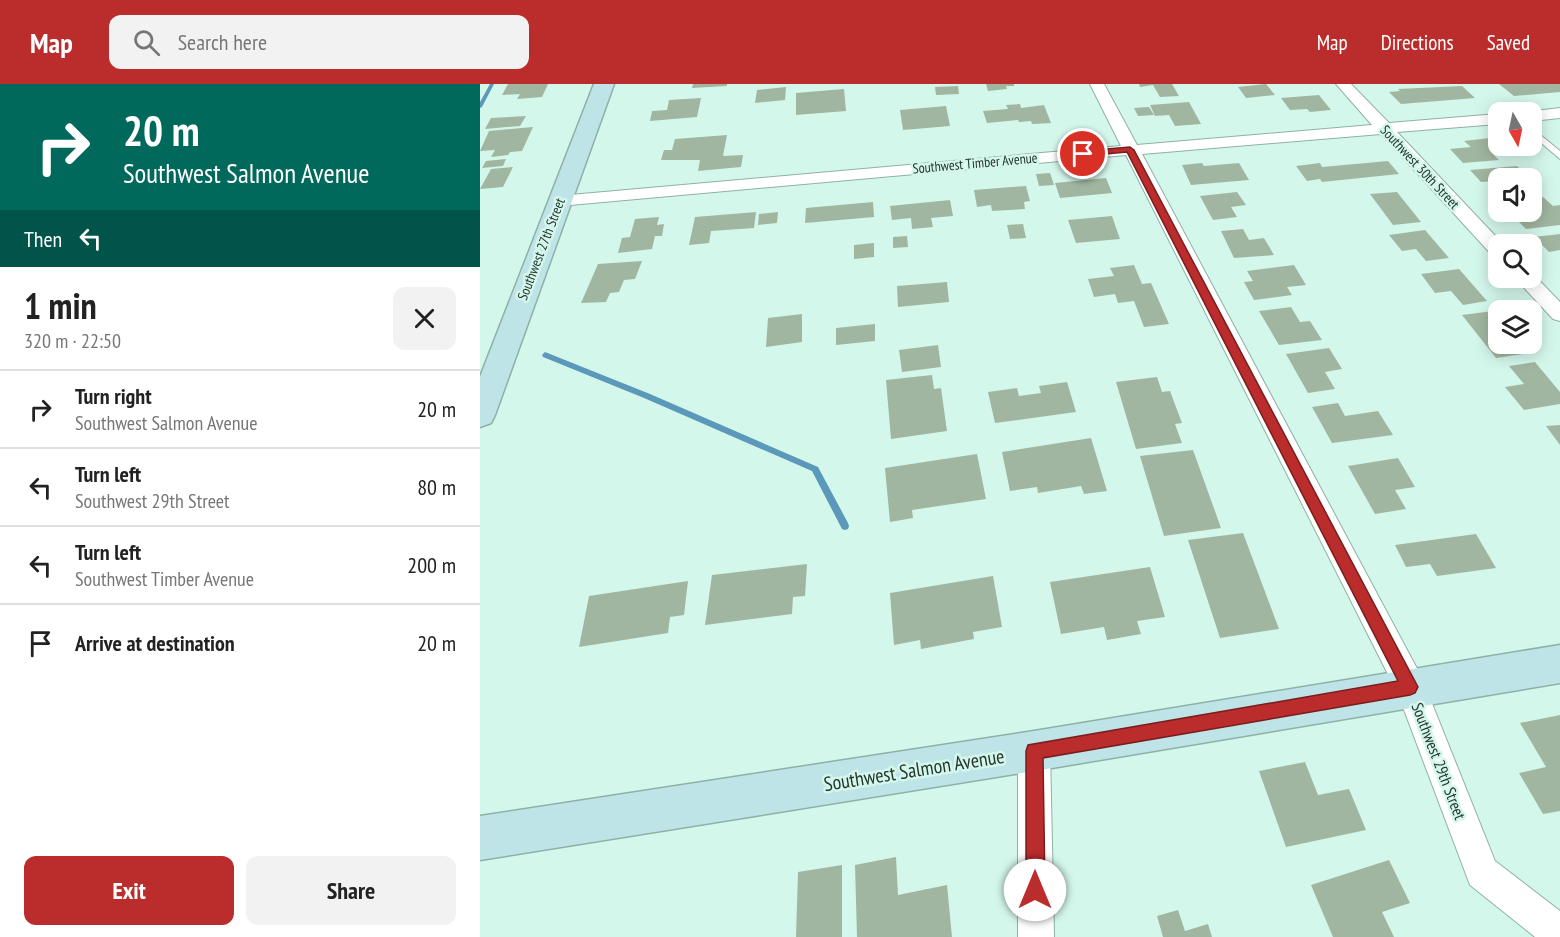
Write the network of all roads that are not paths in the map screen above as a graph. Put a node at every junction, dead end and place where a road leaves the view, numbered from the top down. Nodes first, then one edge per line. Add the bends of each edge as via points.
1 (604, 84) edge
2 (1098, 84) edge
3 (1343, 84) edge
4 (1560, 113) edge
5 (1542, 115) edge
6 (1488, 120) edge
7 (1383, 128) junction
8 (1542, 140) edge
9 (1130, 150) junction
10 (1560, 156) edge
11 (559, 201) junction
12 (1488, 239) edge
13 (1535, 288) edge
14 (1560, 314) edge
15 (480, 415) edge
16 (1560, 664) edge
17 (1410, 687) junction
18 (1034, 751) junction
19 (480, 838) edge
20 (1560, 934) edge
21 (1036, 937) edge

1 - 11 street, Southwest 27th Street
2 - 9 street, Southwest 29th Street
3 - 7 street, Southwest 30th Street
4 - 5 street
6 - 7 street, Southwest Timber Avenue
7 - 9 street, Southwest Timber Avenue
7 - 12 street, Southwest 30th Street
8 - 10 lane
9 - 11 street, Southwest Timber Avenue
9 - 17 street, Southwest 29th Street
11 - 15 street, Southwest 27th Street
13 - 14 street
16 - 17 street, Southwest Salmon Avenue
17 - 18 street, Southwest Salmon Avenue
17 - 20 street, Southwest 29th Street via 1482,873
18 - 19 street, Southwest Salmon Avenue
18 - 21 street

